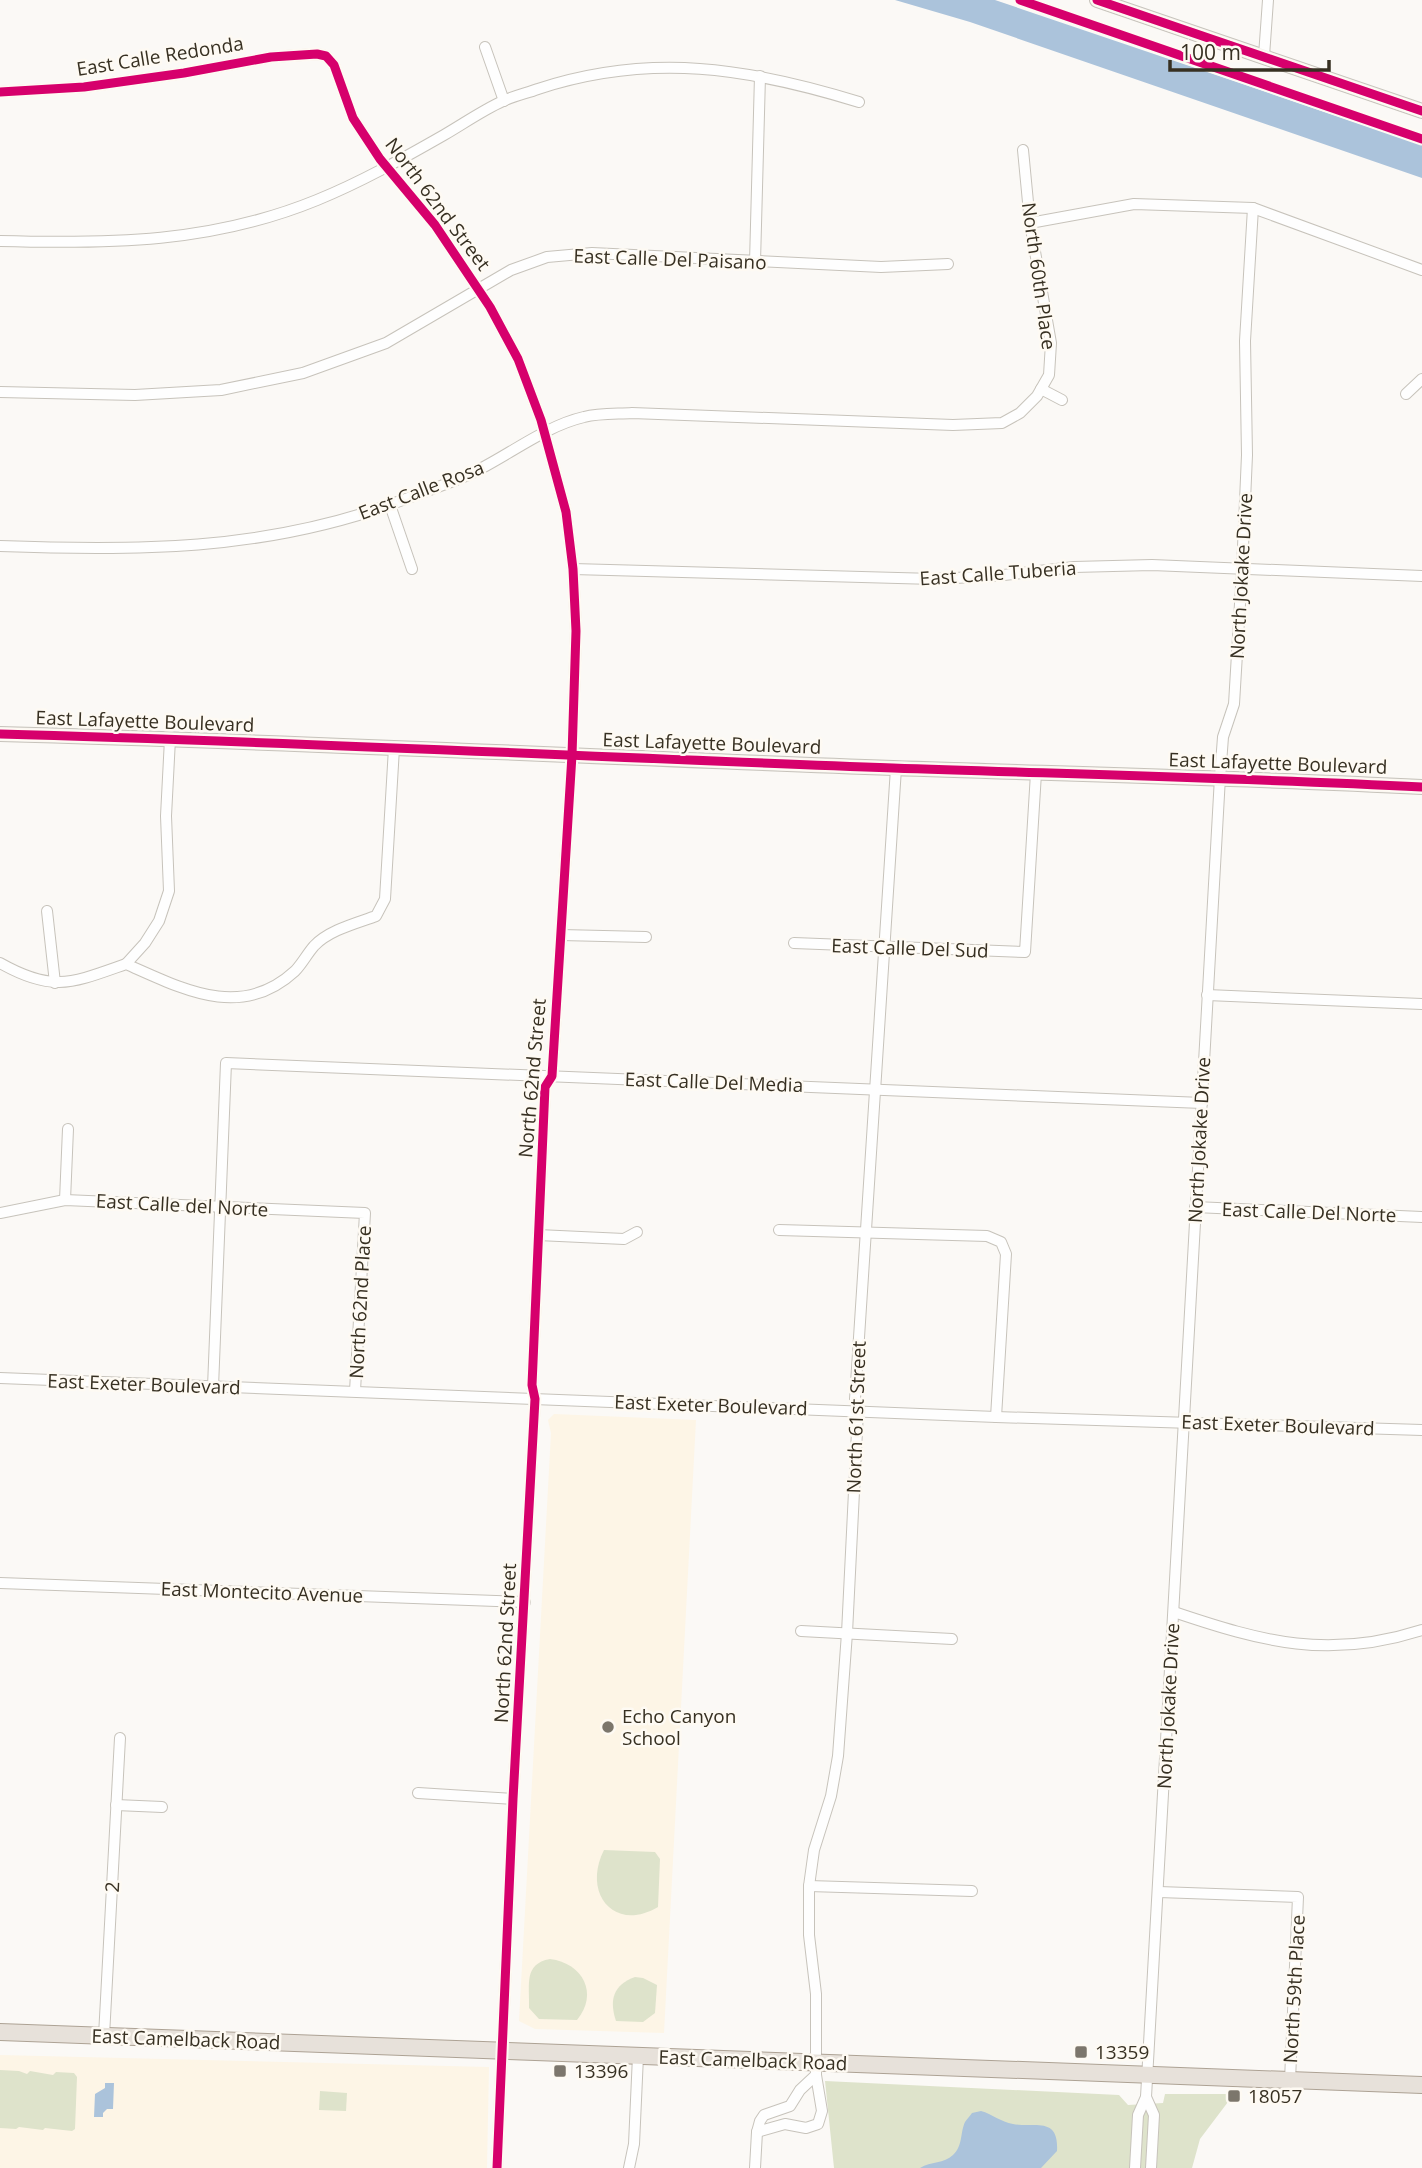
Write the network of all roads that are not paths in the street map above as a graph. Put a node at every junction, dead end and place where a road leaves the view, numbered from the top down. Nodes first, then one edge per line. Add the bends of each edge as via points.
1 (1097, 0) edge
2 (1268, 0) edge
3 (485, 47) dead end
4 (1264, 55) junction
5 (326, 56) joint
6 (761, 76) junction
7 (0, 92) edge
8 (504, 101) junction
9 (859, 102) dead end
10 (1422, 111) edge
11 (1023, 150) dead end
12 (387, 167) junction
13 (1253, 208) junction
14 (1030, 223) junction
15 (0, 241) edge
16 (755, 262) junction
17 (948, 264) dead end
18 (1422, 270) edge
19 (480, 290) junction
20 (1422, 379) edge
21 (1041, 389) junction
22 (0, 392) edge
23 (1406, 394) dead end
24 (1062, 401) dead end
25 (1002, 424) joint
26 (545, 433) junction
27 (390, 505) junction
28 (0, 545) edge
29 (412, 569) dead end
30 (573, 569) junction
31 (1242, 570) junction
32 (1422, 576) edge
33 (0, 734) edge
34 (170, 739) junction
35 (394, 748) junction
36 (572, 755) junction
37 (896, 768) junction
38 (1036, 773) junction
39 (1220, 777) junction
40 (1422, 787) edge
41 (47, 911) dead end
42 (561, 935) junction
43 (646, 937) dead end
44 (794, 943) dead end
45 (885, 947) junction
46 (0, 963) edge
47 (126, 964) junction
48 (55, 983) junction
49 (1207, 995) junction
50 (1422, 1004) edge
51 (552, 1076) junction
52 (875, 1088) junction
53 (1202, 1103) junction
54 (68, 1129) dead end
55 (65, 1200) junction
56 (220, 1207) junction
57 (1195, 1207) junction
58 (0, 1213) edge
59 (365, 1213) joint
60 (1422, 1217) edge
61 (779, 1230) dead end
62 (637, 1232) dead end
63 (865, 1232) junction
64 (538, 1234) junction
65 (0, 1378) edge
66 (213, 1387) junction
67 (355, 1391) junction
68 (535, 1399) junction
69 (858, 1411) junction
70 (996, 1417) junction
71 (1184, 1422) junction
72 (1422, 1430) edge
73 (0, 1583) edge
74 (525, 1602) junction
75 (1174, 1612) junction
76 (1422, 1630) edge
77 (802, 1631) dead end
78 (848, 1633) junction
79 (952, 1639) dead end
80 (120, 1738) dead end
81 (418, 1793) dead end
82 (513, 1799) junction
83 (116, 1805) junction
84 (162, 1807) dead end
85 (809, 1886) junction
86 (972, 1891) dead end
87 (1159, 1892) junction
88 (0, 2032) edge
89 (104, 2036) junction
90 (502, 2052) junction
91 (638, 2056) junction
92 (817, 2069) junction
93 (1147, 2074) junction
94 (1290, 2080) junction
95 (1422, 2085) edge
96 (1146, 2097) junction
97 (790, 2106) junction
98 (794, 2126) junction
99 (757, 2132) junction
100 (497, 2168) edge
101 (629, 2168) edge
102 (755, 2168) edge
103 (1135, 2168) edge
104 (1151, 2168) edge

1 - 4 street
2 - 4 street
3 - 8 street
4 - 10 street
5 - 7 street, East Calle Redonda via 271,57 84,86
5 - 12 street, North 62nd Street via 334,65 353,118
6 - 8 street via 692,66 623,69 566,80
6 - 9 street
6 - 16 street
8 - 12 street
11 - 14 street, North 60th Place
12 - 15 street via 316,201 183,237 93,244
12 - 19 street, North 62nd Street
13 - 14 street via 1133,204
13 - 18 street
13 - 31 street, North Jokake Drive via 1245,341
14 - 21 street, North 60th Place via 1051,343 1049,375
16 - 17 street, East Calle Del Paisano via 881,267
16 - 19 street, East Calle Del Paisano via 592,253 547,257
19 - 22 street, East Calle Del Paisano via 386,343 303,373 221,390 135,395
19 - 26 street, North 62nd Street via 518,359
20 - 23 street
21 - 24 street
21 - 25 street, North 60th Place via 1020,413
25 - 26 street, East Calle Rosa via 632,413 584,417
26 - 27 street, East Calle Rosa via 466,475
26 - 30 street, North 62nd Street via 566,512
27 - 28 street, East Calle Rosa via 318,527 194,547 110,550
27 - 29 street
30 - 31 street, East Calle Tuberia via 920,579 1152,565
30 - 36 street, North 62nd Street
31 - 32 street, East Calle Tuberia
31 - 39 street, North Jokake Drive via 1234,704 1223,737
33 - 34 street, East Lafayette Boulevard
34 - 35 street, East Lafayette Boulevard
34 - 47 street via 169,891 159,921
35 - 36 street, East Lafayette Boulevard
35 - 47 street via 385,899 376,916 316,943 296,970 250,997 218,997 175,986
36 - 37 street, East Lafayette Boulevard
36 - 42 street, North 62nd Street
37 - 38 street, East Lafayette Boulevard
37 - 45 street, North 61st Street
38 - 39 street, East Lafayette Boulevard
38 - 45 street, East Calle Del Sud via 1025,952
39 - 40 street, East Lafayette Boulevard
39 - 49 street, North Jokake Drive
41 - 48 street
42 - 43 street
42 - 51 street, North 62nd Street
44 - 45 street, East Calle Del Sud
45 - 52 street, North 61st Street
46 - 48 street via 24,976
47 - 48 street via 80,980
49 - 50 street
49 - 53 street, North Jokake Drive
51 - 52 street, East Calle Del Media
51 - 56 street, East Calle Del Media via 226,1063
51 - 64 street, North 62nd Street via 545,1087
52 - 53 street, East Calle Del Media
52 - 63 street, North 61st Street
53 - 57 street, North Jokake Drive
54 - 55 street
55 - 56 street, East Calle del Norte
55 - 58 street, East Calle del Norte
56 - 59 street, East Calle del Norte
56 - 66 street
57 - 60 street, East Calle Del Norte
57 - 71 street, North Jokake Drive
59 - 67 street, North 62nd Place
61 - 63 street
62 - 64 street via 624,1239
63 - 69 street, North 61st Street
63 - 70 street via 987,1236 1001,1242 1006,1254
64 - 68 street, North 62nd Street via 531,1385
65 - 66 street, East Exeter Boulevard
66 - 67 street, East Exeter Boulevard
67 - 68 street, East Exeter Boulevard
68 - 69 street, East Exeter Boulevard
68 - 74 street, North 62nd Street
69 - 70 street, East Exeter Boulevard
69 - 78 street, North 61st Street
70 - 71 street, East Exeter Boulevard
71 - 72 street, East Exeter Boulevard
71 - 75 street, North Jokake Drive
73 - 74 street, East Montecito Avenue
74 - 82 street, North 62nd Street
75 - 76 street via 1279,1643 1329,1647 1396,1639
75 - 87 street, North Jokake Drive
77 - 78 street
78 - 79 street
78 - 85 street, North 61st Street via 837,1766
80 - 83 street, 2
81 - 82 street
82 - 90 street, North 62nd Street
83 - 84 street
83 - 89 street, 2
85 - 86 street
85 - 92 street, North 61st Street
87 - 93 street, North Jokake Drive
87 - 94 street, North 59th Place via 1298,1897
88 - 89 main road, East Camelback Road
89 - 90 main road, East Camelback Road
90 - 91 main road, East Camelback Road
90 - 100 street, North 62nd Street
91 - 92 main road, East Camelback Road
91 - 101 street
92 - 93 main road, East Camelback Road
92 - 97 street
92 - 98 street, North 61st Street via 822,2111 818,2124
93 - 94 main road, East Camelback Road
93 - 96 street, North Jokake Drive
94 - 95 main road, East Camelback Road
96 - 103 street via 1138,2115
96 - 104 street via 1154,2115
97 - 98 street via 787,2115
97 - 99 street via 764,2115
98 - 99 street
99 - 102 street

